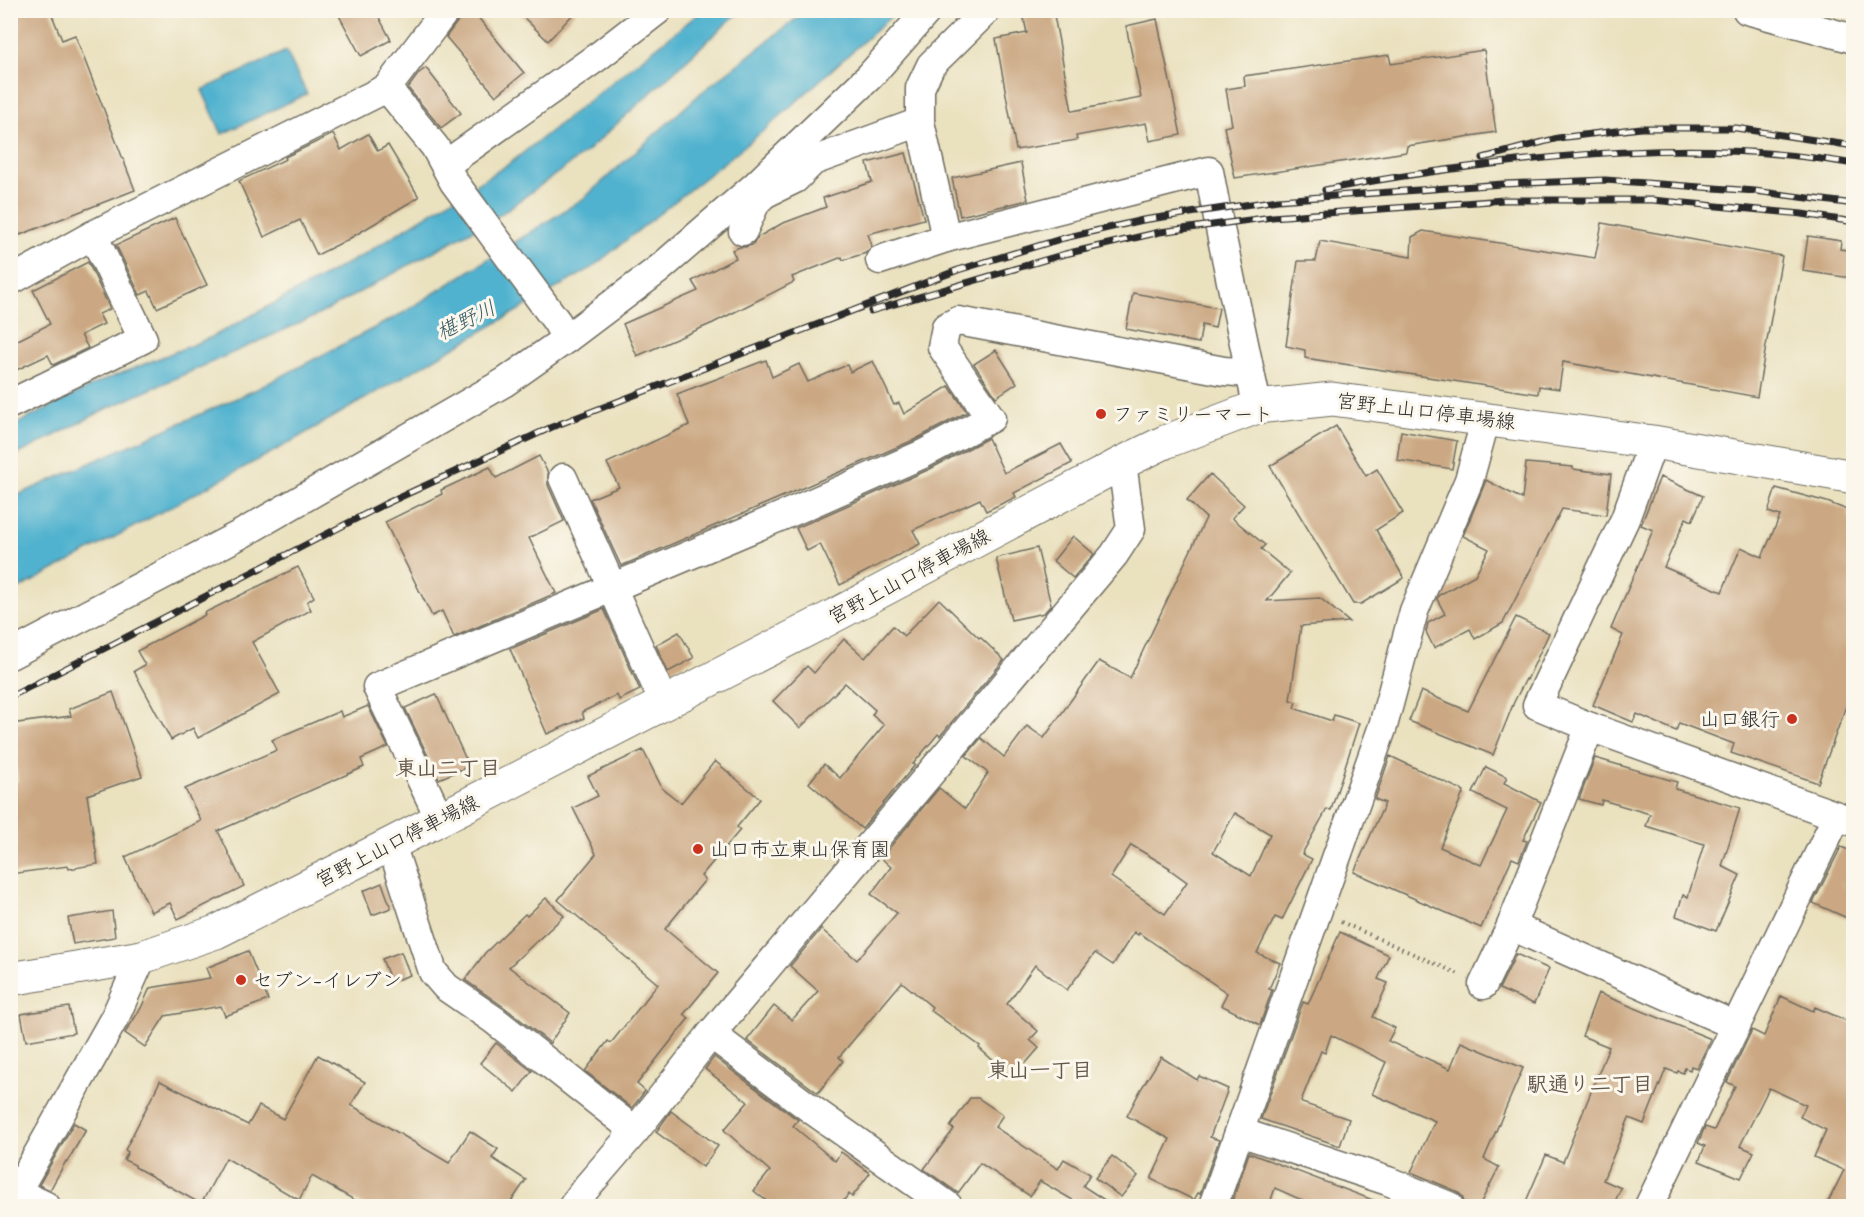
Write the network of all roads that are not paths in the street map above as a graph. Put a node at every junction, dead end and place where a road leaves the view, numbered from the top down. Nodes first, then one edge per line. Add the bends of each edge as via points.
1 (446, 10) edge
2 (658, 10) edge
3 (928, 10) edge
4 (987, 10) edge
5 (1747, 10) edge
6 (1783, 15) edge
7 (1854, 39) edge
8 (387, 88) junction
9 (920, 122) junction
10 (450, 174) junction
11 (760, 190) junction
12 (743, 231) dead end
13 (93, 235) junction
14 (946, 238) junction
15 (880, 260) dead end
16 (10, 281) edge
17 (562, 331) junction
18 (1250, 373) junction
19 (10, 404) edge
20 (1257, 407) junction
21 (1486, 418) junction
22 (1653, 442) junction
23 (1122, 463) junction
24 (1854, 477) edge
25 (562, 478) dead end
26 (611, 588) junction
27 (10, 655) edge
28 (664, 703) junction
29 (1590, 727) junction
30 (440, 819) junction
31 (1845, 819) edge
32 (392, 844) junction
33 (1511, 926) junction
34 (142, 957) junction
35 (10, 979) edge
36 (1483, 985) road end
37 (1736, 1026) junction
38 (711, 1034) junction
39 (635, 1131) junction
40 (1240, 1132) junction
41 (13, 1193) edge
42 (46, 1206) edge
43 (573, 1206) edge
44 (948, 1206) edge
45 (1213, 1206) edge
46 (1449, 1206) edge
47 (1649, 1206) edge

1 - 8 street
2 - 10 street
3 - 11 street
4 - 9 street via 931,65 920,88
5 - 6 street
6 - 7 street
8 - 10 street via 435,147
8 - 13 street
9 - 11 street via 813,161 795,178
9 - 14 street
10 - 17 street
11 - 12 street
11 - 17 street via 659,269
13 - 16 street
13 - 19 street via 143,339
14 - 15 street
14 - 18 street via 1209,171
17 - 27 street via 505,382 243,533
18 - 20 street
18 - 26 street via 958,321 946,327 942,347 992,418 923,454
20 - 21 main road, 宮野上山口停車場線 via 1332,399
20 - 23 main road, 宮野上山口停車場線
21 - 22 main road, 宮野上山口停車場線
21 - 40 street via 1469,480 1414,611 1383,726
22 - 24 main road, 宮野上山口停車場線
22 - 29 street via 1625,519 1537,705
23 - 28 main road, 宮野上山口停車場線
23 - 38 street via 1131,529 1114,555
25 - 26 street
26 - 28 street
26 - 30 street via 377,687
28 - 30 main road, 宮野上山口停車場線
29 - 31 street
29 - 33 street
30 - 32 main road, 宮野上山口停車場線
31 - 37 street
32 - 34 main road, 宮野上山口停車場線 via 216,932
32 - 39 street via 433,972 446,987
33 - 36 street
33 - 37 street
34 - 35 main road, 宮野上山口停車場線
34 - 41 street via 115,1017
37 - 47 street
38 - 39 street
38 - 44 street
39 - 43 street
40 - 45 street
40 - 46 street via 1388,1181
41 - 42 street

